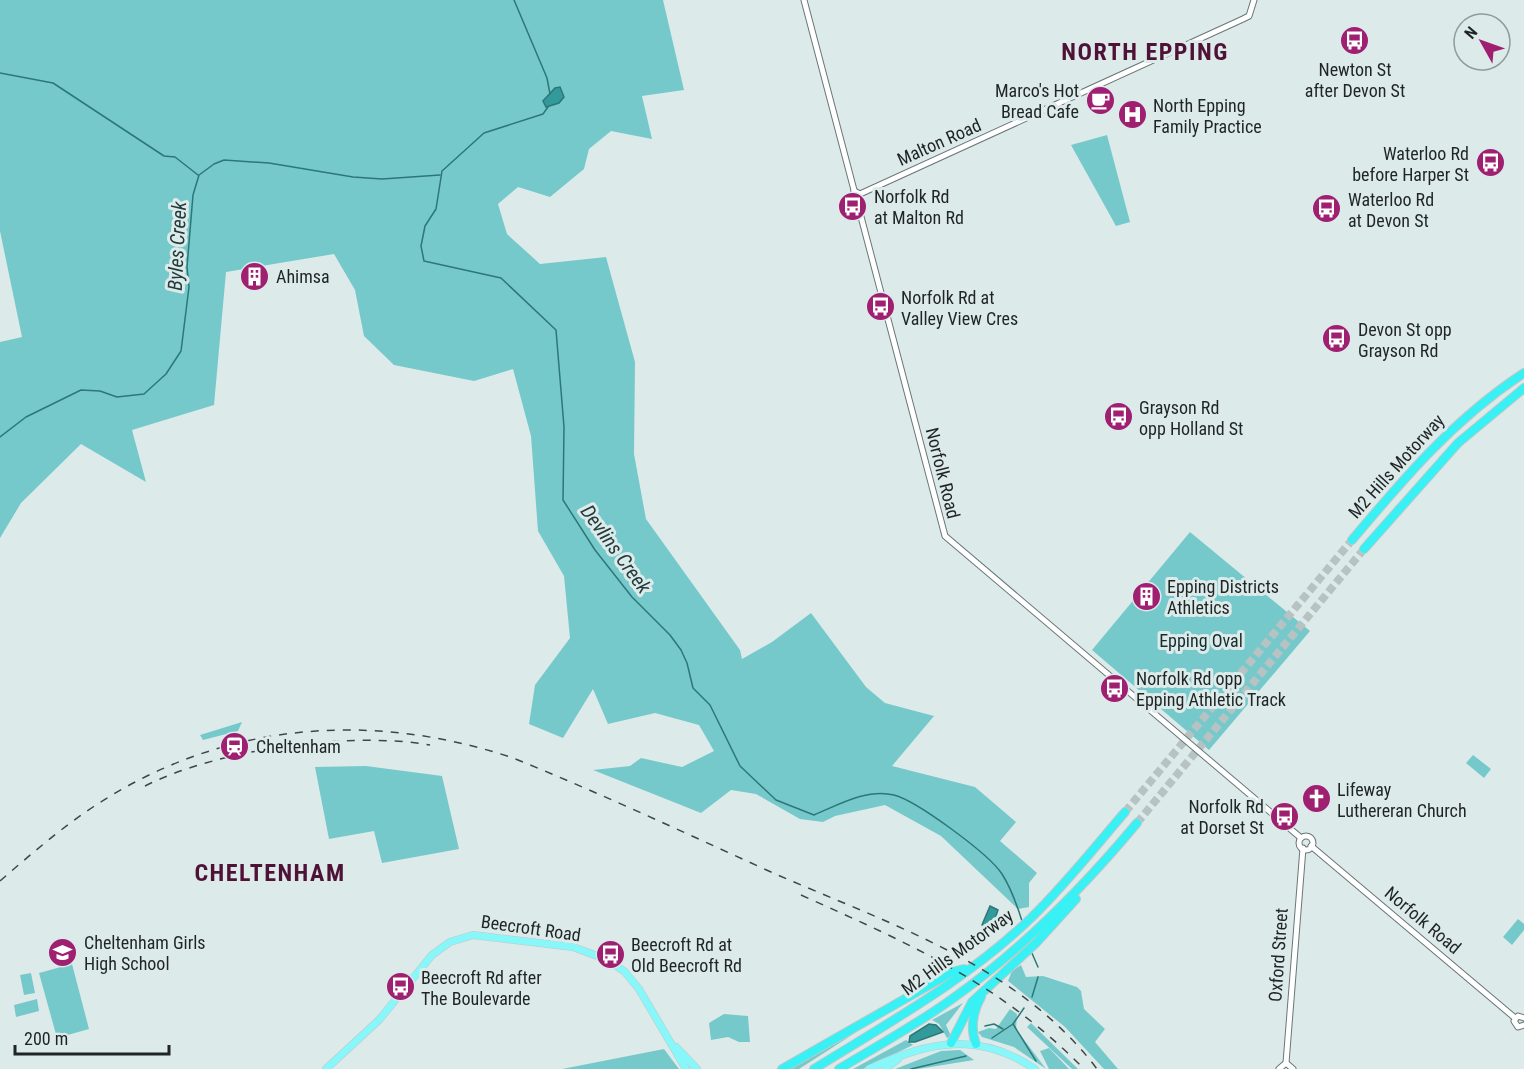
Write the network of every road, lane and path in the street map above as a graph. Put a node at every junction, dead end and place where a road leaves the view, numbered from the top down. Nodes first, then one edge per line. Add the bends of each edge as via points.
1 (804, 0) edge
2 (1254, 0) edge
3 (854, 191) junction
4 (1524, 373) edge
5 (1524, 388) edge
6 (1352, 540) tunnel mouth
7 (1364, 549) tunnel mouth
8 (1125, 812) tunnel mouth
9 (1137, 823) tunnel mouth
10 (1301, 838) junction
11 (1311, 846) junction
12 (1303, 848) junction
13 (1034, 938) junction
14 (973, 966) junction
15 (989, 984) junction
16 (1515, 1018) junction
17 (1524, 1018) edge
18 (1524, 1025) edge
19 (672, 1043) junction
20 (951, 1043) junction
21 (976, 1044) junction
22 (814, 1051) junction
23 (900, 1057) junction
24 (1286, 1063) junction
25 (326, 1069) edge
26 (686, 1069) edge
27 (697, 1069) edge
28 (775, 1069) edge
29 (782, 1069) edge
30 (814, 1069) edge
31 (839, 1069) edge
32 (870, 1069) edge
33 (885, 1069) edge
34 (1035, 1069) edge
35 (1279, 1069) edge
36 (1293, 1069) edge

1 - 3 street, Norfolk Road
2 - 3 street, Malton Road via 1249,16 1243,20 860,194
3 - 10 street, Norfolk Road via 947,539
4 - 6 highway, M2 Hills Motorway via 1438,441
5 - 7 highway, M2 Hills Motorway via 1458,443
8 - 14 highway, M2 Hills Motorway via 1030,919
9 - 13 highway via 1082,893
10 - 11 street, Norfolk Road via 1310,838
10 - 12 street, Oxford Street via 1299,844
11 - 12 street
11 - 16 street, Norfolk Road
12 - 24 street, Oxford Street
13 - 15 highway via 1017,960
13 - 31 highway, M2 Hills Motorway via 947,1003
14 - 22 highway via 952,972
14 - 30 highway, M2 Hills Motorway
15 - 20 highway via 972,1002
15 - 21 highway via 975,1011 972,1035
16 - 17 street
16 - 18 street, Norfolk Road via 1516,1026
19 - 25 main road, Beecroft Road via 635,984 608,960 576,948 473,935 450,942 432,955 378,1020
19 - 26 main road, Beecroft Road
19 - 27 main road, Beecroft Road
20 - 21 main road
20 - 23 main road via 924,1047
21 - 34 main road via 1002,1051
22 - 28 highway
22 - 29 highway
23 - 32 main road
23 - 33 main road
24 - 35 street
24 - 36 street

